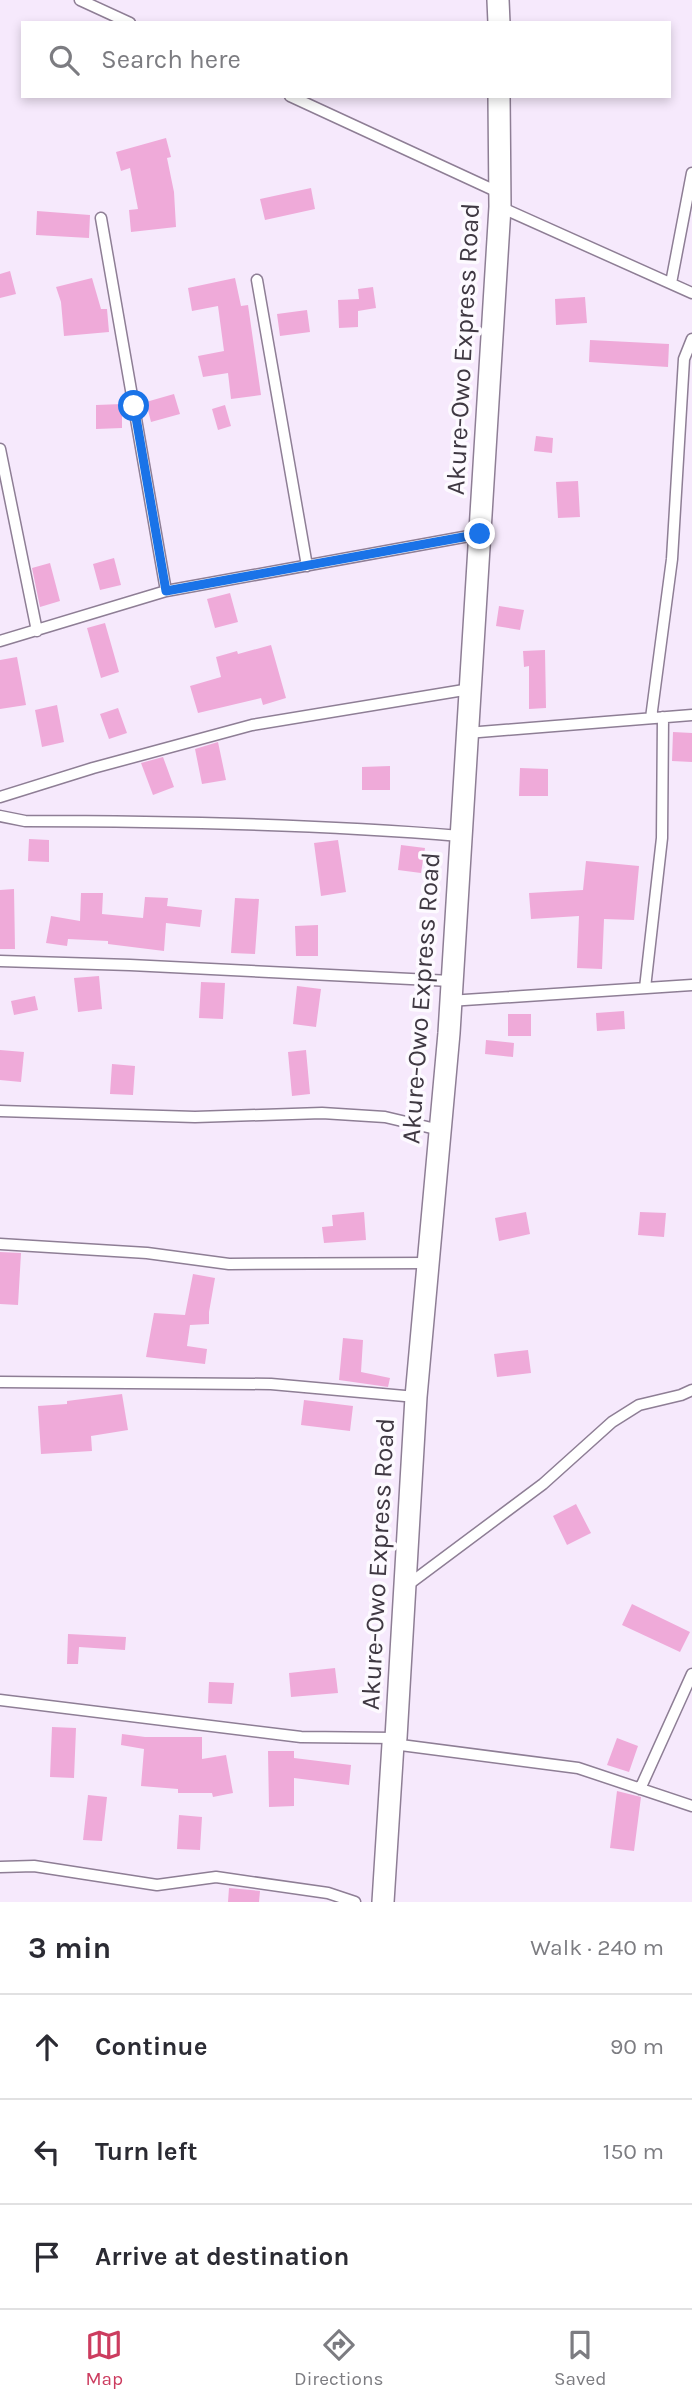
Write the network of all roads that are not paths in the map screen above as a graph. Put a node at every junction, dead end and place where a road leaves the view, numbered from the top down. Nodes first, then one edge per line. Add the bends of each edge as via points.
1 (80, 0) edge
2 (498, 0) edge
3 (126, 21) edge
4 (499, 21) edge
5 (294, 98) edge
6 (499, 98) edge
7 (692, 173) edge
8 (500, 200) junction
9 (101, 218) dead end
10 (257, 280) dead end
11 (671, 283) junction
12 (692, 293) edge
13 (692, 339) edge
14 (0, 449) edge
15 (480, 534) junction
16 (307, 566) junction
17 (166, 591) junction
18 (37, 631) junction
19 (0, 640) edge
20 (470, 689) junction
21 (692, 715) edge
22 (657, 718) junction
23 (467, 733) junction
24 (0, 797) edge
25 (0, 816) edge
26 (460, 836) junction
27 (0, 961) edge
28 (692, 985) edge
29 (645, 988) junction
30 (450, 991) junction
31 (0, 1111) edge
32 (440, 1130) junction
33 (0, 1244) edge
34 (428, 1263) junction
35 (0, 1382) edge
36 (692, 1390) edge
37 (416, 1397) junction
38 (405, 1587) junction
39 (692, 1674) edge
40 (0, 1700) edge
41 (395, 1741) junction
42 (640, 1789) junction
43 (692, 1806) edge
44 (0, 1867) edge
45 (355, 1902) edge
46 (383, 1902) edge

1 - 3 street
2 - 4 highway
5 - 8 street
6 - 8 highway, Akure-Owo Express Road
7 - 11 street
8 - 11 street
8 - 15 highway, Akure-Owo Express Road
9 - 17 street
10 - 16 street
11 - 12 street
13 - 22 street via 684,359
14 - 18 street
15 - 16 street
15 - 20 highway, Akure-Owo Express Road
16 - 17 street
17 - 18 street
18 - 19 street
20 - 23 highway, Akure-Owo Express Road
20 - 24 street via 253,725
21 - 22 street
22 - 23 street
22 - 29 street via 662,838
23 - 26 highway, Akure-Owo Express Road
25 - 26 street via 25,821 353,827
26 - 30 highway, Akure-Owo Express Road
27 - 30 street via 130,965
28 - 29 street
29 - 30 street
30 - 32 highway, Akure-Owo Express Road
31 - 32 street via 195,1117 322,1113 385,1117
32 - 34 highway, Akure-Owo Express Road
33 - 34 street via 147,1253 229,1264
34 - 37 highway, Akure-Owo Express Road
35 - 37 street via 271,1384
36 - 38 street via 639,1405 611,1422 543,1484
37 - 38 highway, Akure-Owo Express Road
38 - 41 highway, Akure-Owo Express Road
39 - 42 street
40 - 41 street via 301,1737
41 - 42 street via 578,1768
41 - 46 highway, Akure-Owo Express Road
42 - 43 street
44 - 45 street via 34,1866 156,1885 216,1877 328,1893

